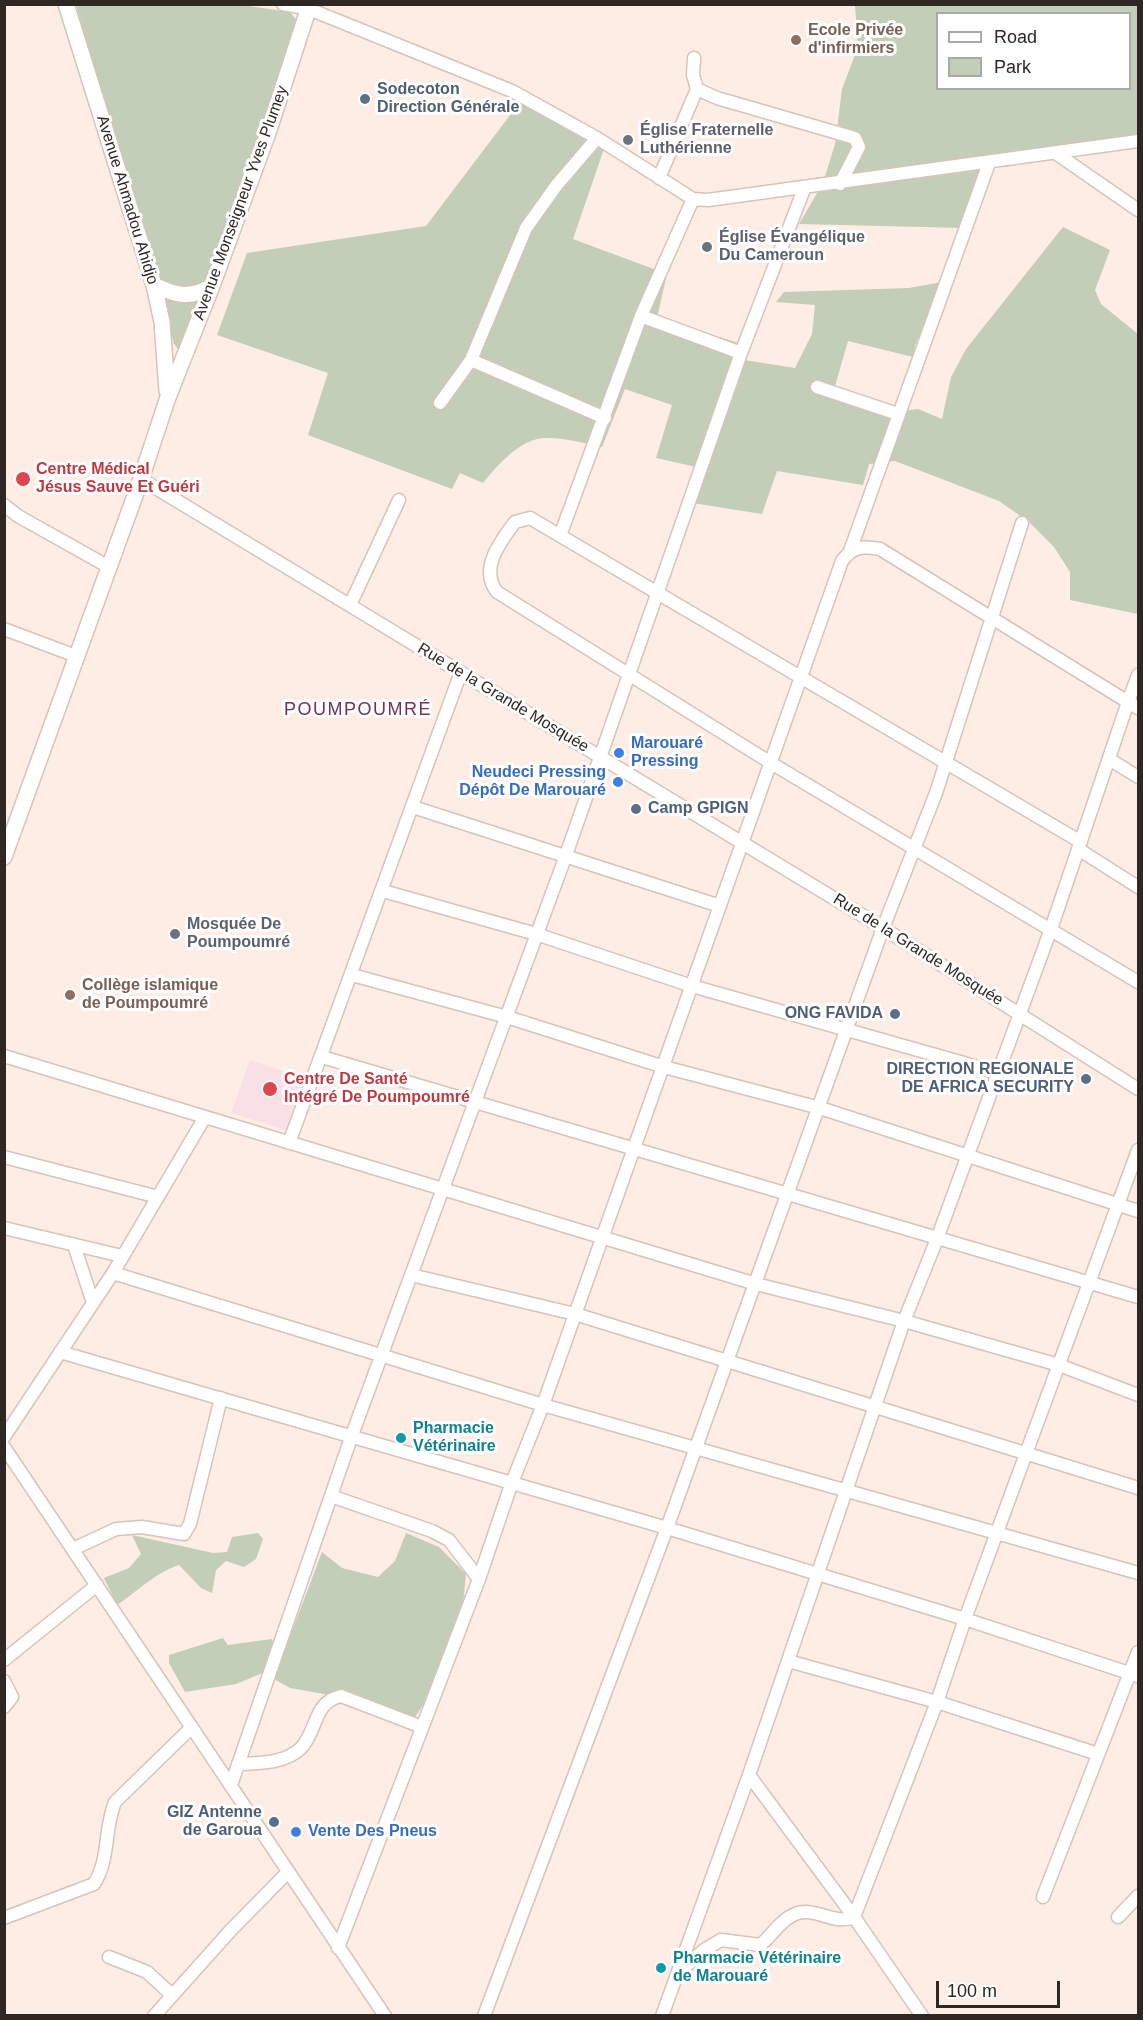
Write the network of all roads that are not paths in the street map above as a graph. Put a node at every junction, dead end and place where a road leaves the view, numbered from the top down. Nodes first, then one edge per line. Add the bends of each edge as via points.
1 (66, 4) edge
2 (283, 4) edge
3 (309, 7) edge
4 (694, 58) dead end
5 (697, 89) junction
6 (597, 138) junction
7 (1138, 141) edge
8 (1057, 154) junction
9 (989, 163) junction
10 (659, 178) junction
11 (840, 184) junction
12 (804, 189) junction
13 (693, 199) junction
14 (1138, 210) edge
15 (154, 285) junction
16 (212, 286) junction
17 (641, 316) junction
18 (741, 353) junction
19 (471, 360) junction
20 (817, 387) dead end
21 (167, 400) junction
22 (440, 403) dead end
23 (898, 414) junction
24 (605, 418) junction
25 (141, 479) junction
26 (399, 500) dead end
27 (4, 505) edge
28 (1022, 523) dead end
29 (561, 533) junction
30 (850, 551) junction
31 (109, 567) junction
32 (658, 593) junction
33 (350, 605) junction
34 (992, 616) junction
35 (4, 629) edge
36 (76, 656) junction
37 (461, 672) junction
38 (630, 673) junction
39 (1138, 675) edge
40 (800, 679) junction
41 (1133, 705) edge
42 (601, 758) junction
43 (1109, 759) junction
44 (771, 763) junction
45 (945, 764) junction
46 (1138, 777) edge
47 (413, 807) junction
48 (742, 843) junction
49 (1079, 846) junction
50 (6, 848) edge
51 (915, 848) junction
52 (565, 858) junction
53 (1138, 886) edge
54 (382, 891) junction
55 (720, 906) junction
56 (883, 928) junction
57 (1051, 929) junction
58 (537, 934) junction
59 (352, 975) junction
60 (1138, 982) edge
61 (692, 986) junction
62 (1020, 1013) junction
63 (507, 1017) junction
64 (846, 1029) junction
65 (4, 1056) edge
66 (322, 1058) junction
67 (664, 1066) junction
68 (999, 1073) junction
69 (1138, 1089) edge
70 (476, 1103) junction
71 (820, 1108) junction
72 (205, 1117) junction
73 (289, 1143) junction
74 (634, 1149) junction
75 (1138, 1150) edge
76 (968, 1155) junction
77 (4, 1157) edge
78 (443, 1189) junction
79 (788, 1194) junction
80 (158, 1197) junction
81 (1117, 1204) junction
82 (1138, 1211) edge
83 (4, 1228) edge
84 (602, 1238) junction
85 (937, 1239) junction
86 (74, 1245) junction
87 (122, 1256) junction
88 (112, 1273) junction
89 (411, 1275) junction
90 (1089, 1282) junction
91 (756, 1284) junction
92 (1138, 1297) edge
93 (93, 1303) junction
94 (575, 1314) junction
95 (904, 1321) junction
96 (60, 1352) junction
97 (382, 1355) junction
98 (728, 1361) junction
99 (1059, 1365) junction
100 (1138, 1395) edge
101 (222, 1398) junction
102 (543, 1405) junction
103 (874, 1406) junction
104 (352, 1435) junction
105 (4, 1437) edge
106 (4, 1447) edge
107 (696, 1449) junction
108 (1027, 1453) junction
109 (511, 1485) junction
110 (1138, 1488) edge
111 (846, 1492) junction
112 (331, 1496) junction
113 (667, 1528) junction
114 (996, 1535) junction
115 (73, 1549) junction
116 (1138, 1573) edge
117 (817, 1575) junction
118 (479, 1579) junction
119 (97, 1585) junction
120 (965, 1619) junction
121 (1138, 1652) edge
122 (4, 1660) edge
123 (788, 1660) junction
124 (1135, 1675) edge
125 (4, 1681) edge
126 (937, 1702) junction
127 (4, 1707) edge
128 (192, 1726) junction
129 (422, 1727) junction
130 (1098, 1754) junction
131 (238, 1764) junction
132 (749, 1775) junction
133 (231, 1785) junction
134 (288, 1872) junction
135 (1138, 1896) edge
136 (1043, 1897) dead end
137 (854, 1917) junction
138 (1118, 1917) dead end
139 (4, 1918) edge
140 (338, 1948) junction
141 (109, 1957) dead end
142 (678, 1973) junction
143 (172, 1995) junction
144 (159, 2014) edge
145 (386, 2016) edge
146 (484, 2016) edge
147 (662, 2016) edge
148 (922, 2016) edge

1 - 15 main road, Avenue Ahmadou Ahidjo
2 - 3 street
3 - 6 street via 512,91
3 - 16 main road, Avenue Monseigneur Yves Plumey
4 - 5 street
5 - 10 street
5 - 11 street via 855,138 859,147
6 - 10 street
6 - 19 street via 526,228
7 - 8 street
8 - 9 street
8 - 14 street
9 - 11 street
9 - 23 street
10 - 13 street
11 - 12 street
12 - 13 street
12 - 18 street
13 - 17 street
15 - 16 main road via 183,296
15 - 21 main road, Avenue Ahmadou Ahidjo via 162,322
16 - 21 main road, Avenue Monseigneur Yves Plumey
17 - 18 street
17 - 24 street
18 - 32 street
19 - 22 street
19 - 24 street
20 - 23 street
21 - 25 main road, Avenue Monseigneur Yves Plumey
23 - 30 street
24 - 29 street
25 - 31 main road, Avenue Monseigneur Yves Plumey
25 - 33 street, Rue de la Grande Mosquée
26 - 33 street
27 - 31 street
28 - 34 street
29 - 32 street
29 - 38 street via 530,518 515,522 498,545 489,568 489,582 497,592
30 - 34 street via 863,546 880,549
30 - 40 street via 842,561
31 - 36 main road, Avenue Monseigneur Yves Plumey
32 - 38 street
32 - 40 street
33 - 37 street, Rue de la Grande Mosquée
34 - 41 street
34 - 45 street
35 - 36 street
36 - 50 main road, Avenue Monseigneur Yves Plumey
37 - 42 street, Rue de la Grande Mosquée
37 - 47 street
38 - 42 street
38 - 44 street
39 - 41 street
40 - 44 street
40 - 45 street
41 - 43 street
42 - 48 street, Rue de la Grande Mosquée
42 - 52 street
43 - 46 street
43 - 49 street
44 - 48 street
44 - 51 street
45 - 49 street
45 - 51 street
47 - 52 street
47 - 54 street
48 - 55 street
48 - 56 street, Rue de la Grande Mosquée
49 - 53 street
49 - 57 street
51 - 56 street
51 - 57 street
52 - 55 street
52 - 58 street
54 - 58 street
54 - 59 street
55 - 61 street
56 - 62 street, Rue de la Grande Mosquée
56 - 64 street
57 - 60 street
57 - 62 street
58 - 61 street
58 - 63 street
59 - 63 street
59 - 66 street
61 - 64 street
61 - 67 street
62 - 68 street
62 - 69 street, Rue de la Grande Mosquée
63 - 67 street
63 - 70 street
64 - 68 street
64 - 71 street
65 - 72 street
66 - 70 street
66 - 73 street
67 - 71 street
67 - 74 street
68 - 76 street
70 - 74 street
70 - 78 street
71 - 76 street
71 - 79 street
72 - 73 street
72 - 80 street
73 - 78 street
74 - 79 street
74 - 84 street
75 - 81 street
76 - 81 street
76 - 85 street
77 - 80 street
78 - 84 street
78 - 89 street
79 - 85 street
79 - 91 street
80 - 87 street
81 - 82 street
81 - 90 street
83 - 86 street
84 - 91 street
84 - 94 street
85 - 90 street
85 - 95 street
86 - 87 street
86 - 93 street
87 - 88 street
88 - 93 street
88 - 97 street
89 - 94 street
89 - 97 street
90 - 92 street
90 - 99 street
91 - 95 street
91 - 98 street
93 - 96 street
94 - 98 street
94 - 102 street
95 - 99 street
95 - 103 street
96 - 101 street
96 - 105 street
97 - 102 street
97 - 104 street
98 - 103 street
98 - 107 street
99 - 100 street
99 - 108 street
101 - 104 street
101 - 115 street via 190,1524 184,1534 142,1527 116,1529
102 - 107 street
102 - 109 street
103 - 108 street
103 - 111 street
104 - 109 street
104 - 112 street
106 - 115 street
107 - 111 street
107 - 113 street
108 - 110 street
108 - 114 street
109 - 113 street
109 - 118 street
111 - 114 street
111 - 117 street
112 - 118 street via 449,1540
112 - 131 street
113 - 117 street
113 - 146 street
114 - 116 street
114 - 120 street
115 - 119 street
117 - 120 street
117 - 123 street
118 - 129 street
119 - 122 street
119 - 128 street
120 - 124 street
120 - 126 street
121 - 124 street
123 - 126 street
123 - 132 street
124 - 130 street
125 - 127 street via 12,1697
126 - 130 street
126 - 137 street
128 - 133 street
128 - 139 street via 115,1802 94,1884
129 - 131 street via 341,1696 331,1698 321,1706 300,1750 270,1762
129 - 140 street
130 - 136 street
131 - 133 street
132 - 137 street
132 - 142 street
133 - 134 street
134 - 140 street
134 - 143 street
135 - 138 street
137 - 142 street via 843,1920 809,1911 793,1915 760,1945 722,1940
137 - 148 street
140 - 145 street
141 - 143 street via 147,1972
142 - 147 street
143 - 144 street

